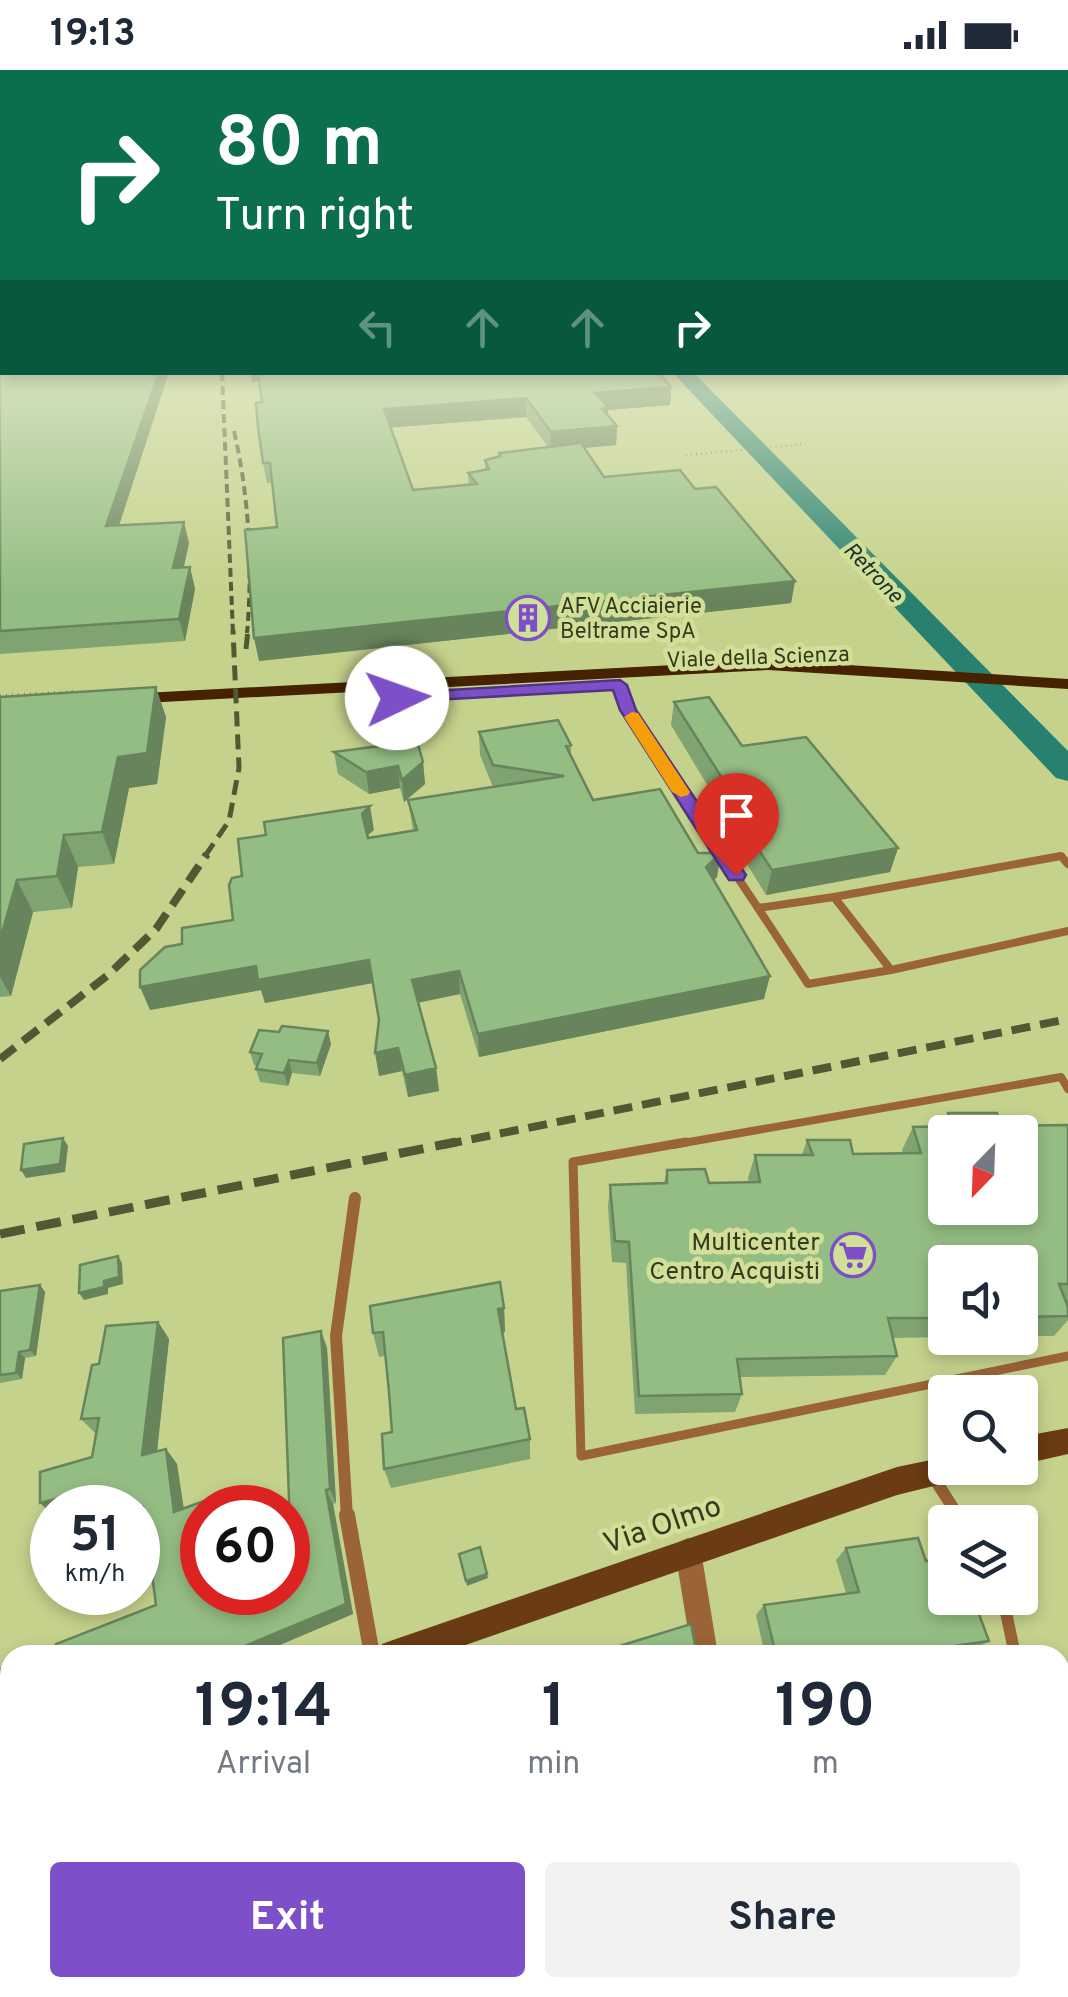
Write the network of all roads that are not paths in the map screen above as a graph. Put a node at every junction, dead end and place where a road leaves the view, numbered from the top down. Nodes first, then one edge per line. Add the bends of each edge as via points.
1 (920, 674) junction
2 (1068, 684) edge
3 (620, 685) junction
4 (98, 700) edge
5 (118, 712) edge
6 (1068, 864) edge
7 (834, 897) junction
8 (758, 908) junction
9 (1068, 931) edge
10 (891, 970) junction
11 (1068, 1089) edge
12 (355, 1198) dead end
13 (1068, 1356) edge
14 (1068, 1441) edge
15 (1038, 1448) edge
16 (928, 1475) edge
17 (688, 1551) junction
18 (1007, 1615) edge
19 (370, 1645) edge
20 (421, 1645) edge
21 (703, 1645) edge
22 (1013, 1645) edge

1 - 2 main road, Viale della Scienza
1 - 3 main road, Viale della Scienza
1 - 4 main road, Viale della Scienza via 768,665
3 - 5 main road, Viale della Scienza
3 - 8 lane via 628,710
6 - 7 lane via 1060,856
7 - 8 lane
7 - 10 lane
8 - 10 lane via 808,984
9 - 10 lane
11 - 13 lane via 1061,1076 573,1162 581,1456
12 - 19 street via 336,1336 346,1511
14 - 15 main road
16 - 17 main road, Via Olmo
17 - 20 main road, Via Olmo
17 - 21 street
18 - 22 lane

